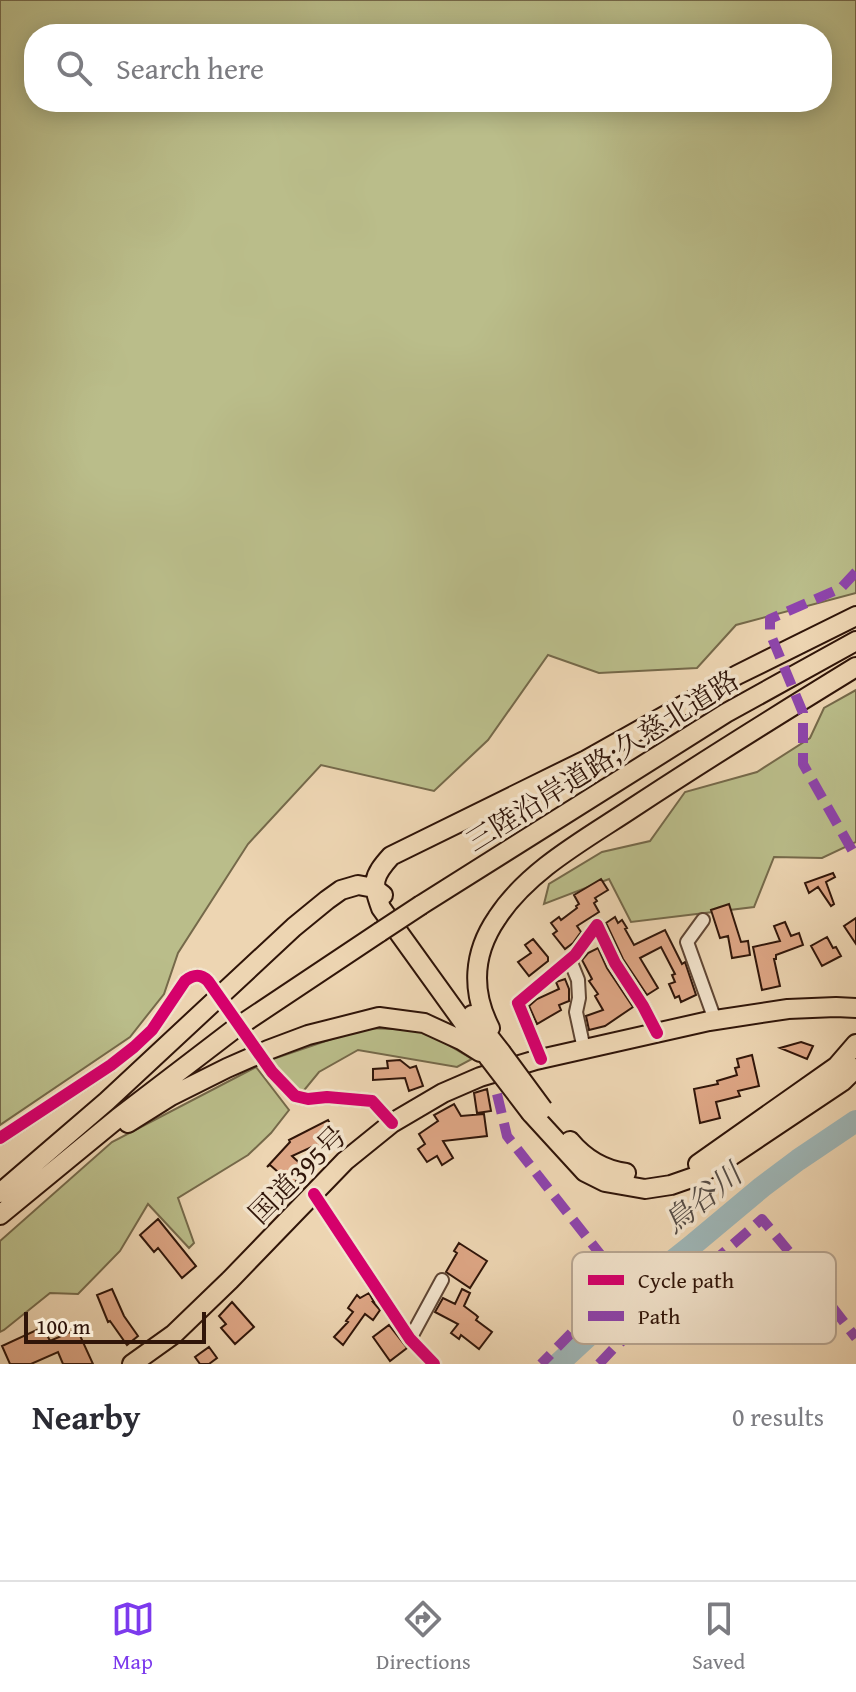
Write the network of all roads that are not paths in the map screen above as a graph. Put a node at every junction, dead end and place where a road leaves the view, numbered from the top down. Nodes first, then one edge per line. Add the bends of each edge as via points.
1 (856, 616) edge
2 (856, 641) edge
3 (856, 667) edge
4 (374, 888) junction
5 (703, 920) dead end
6 (570, 960) junction
7 (208, 981) dead end
8 (856, 1008) edge
9 (715, 1020) junction
10 (657, 1033) junction
11 (856, 1044) edge
12 (584, 1049) junction
13 (495, 1055) junction
14 (541, 1059) junction
15 (856, 1068) edge
16 (272, 1072) tunnel mouth
17 (537, 1111) junction
18 (392, 1123) junction
19 (0, 1138) edge
20 (93, 1139) junction
21 (0, 1193) edge
22 (314, 1194) junction
23 (0, 1215) edge
24 (442, 1280) dead end
25 (410, 1339) junction
26 (132, 1364) edge
27 (434, 1364) edge

1 - 4 highway via 586,760 391,856
2 - 20 highway, 三陸沿岸道路;久慈北道路, bridge via 726,713 421,905 233,1030
3 - 13 highway via 590,836 512,898 482,950 476,979
4 - 13 highway via 381,908
4 - 21 highway via 358,885 327,900
5 - 9 street via 687,942
6 - 10 street via 597,925
6 - 12 street via 578,980 576,1012
6 - 14 street via 518,1003
7 - 19 street via 191,976 134,1047
8 - 9 highway, 国道395号 via 788,1009
9 - 10 highway, 国道395号
10 - 12 highway, 国道395号
11 - 17 highway via 837,1066 694,1166 673,1173 650,1177 610,1171 579,1152
12 - 14 highway, 国道395号
13 - 17 highway, bridge
13 - 20 highway via 424,1023 379,1017 254,1056
14 - 18 highway, 国道395号 via 480,1077
15 - 17 highway via 725,1160 694,1177 645,1189 605,1182 585,1172
16 - 18 street via 295,1096 372,1101
18 - 22 highway, 国道395号
20 - 23 highway
22 - 25 street
22 - 26 highway, 国道395号 via 174,1334
24 - 25 street
25 - 27 street

